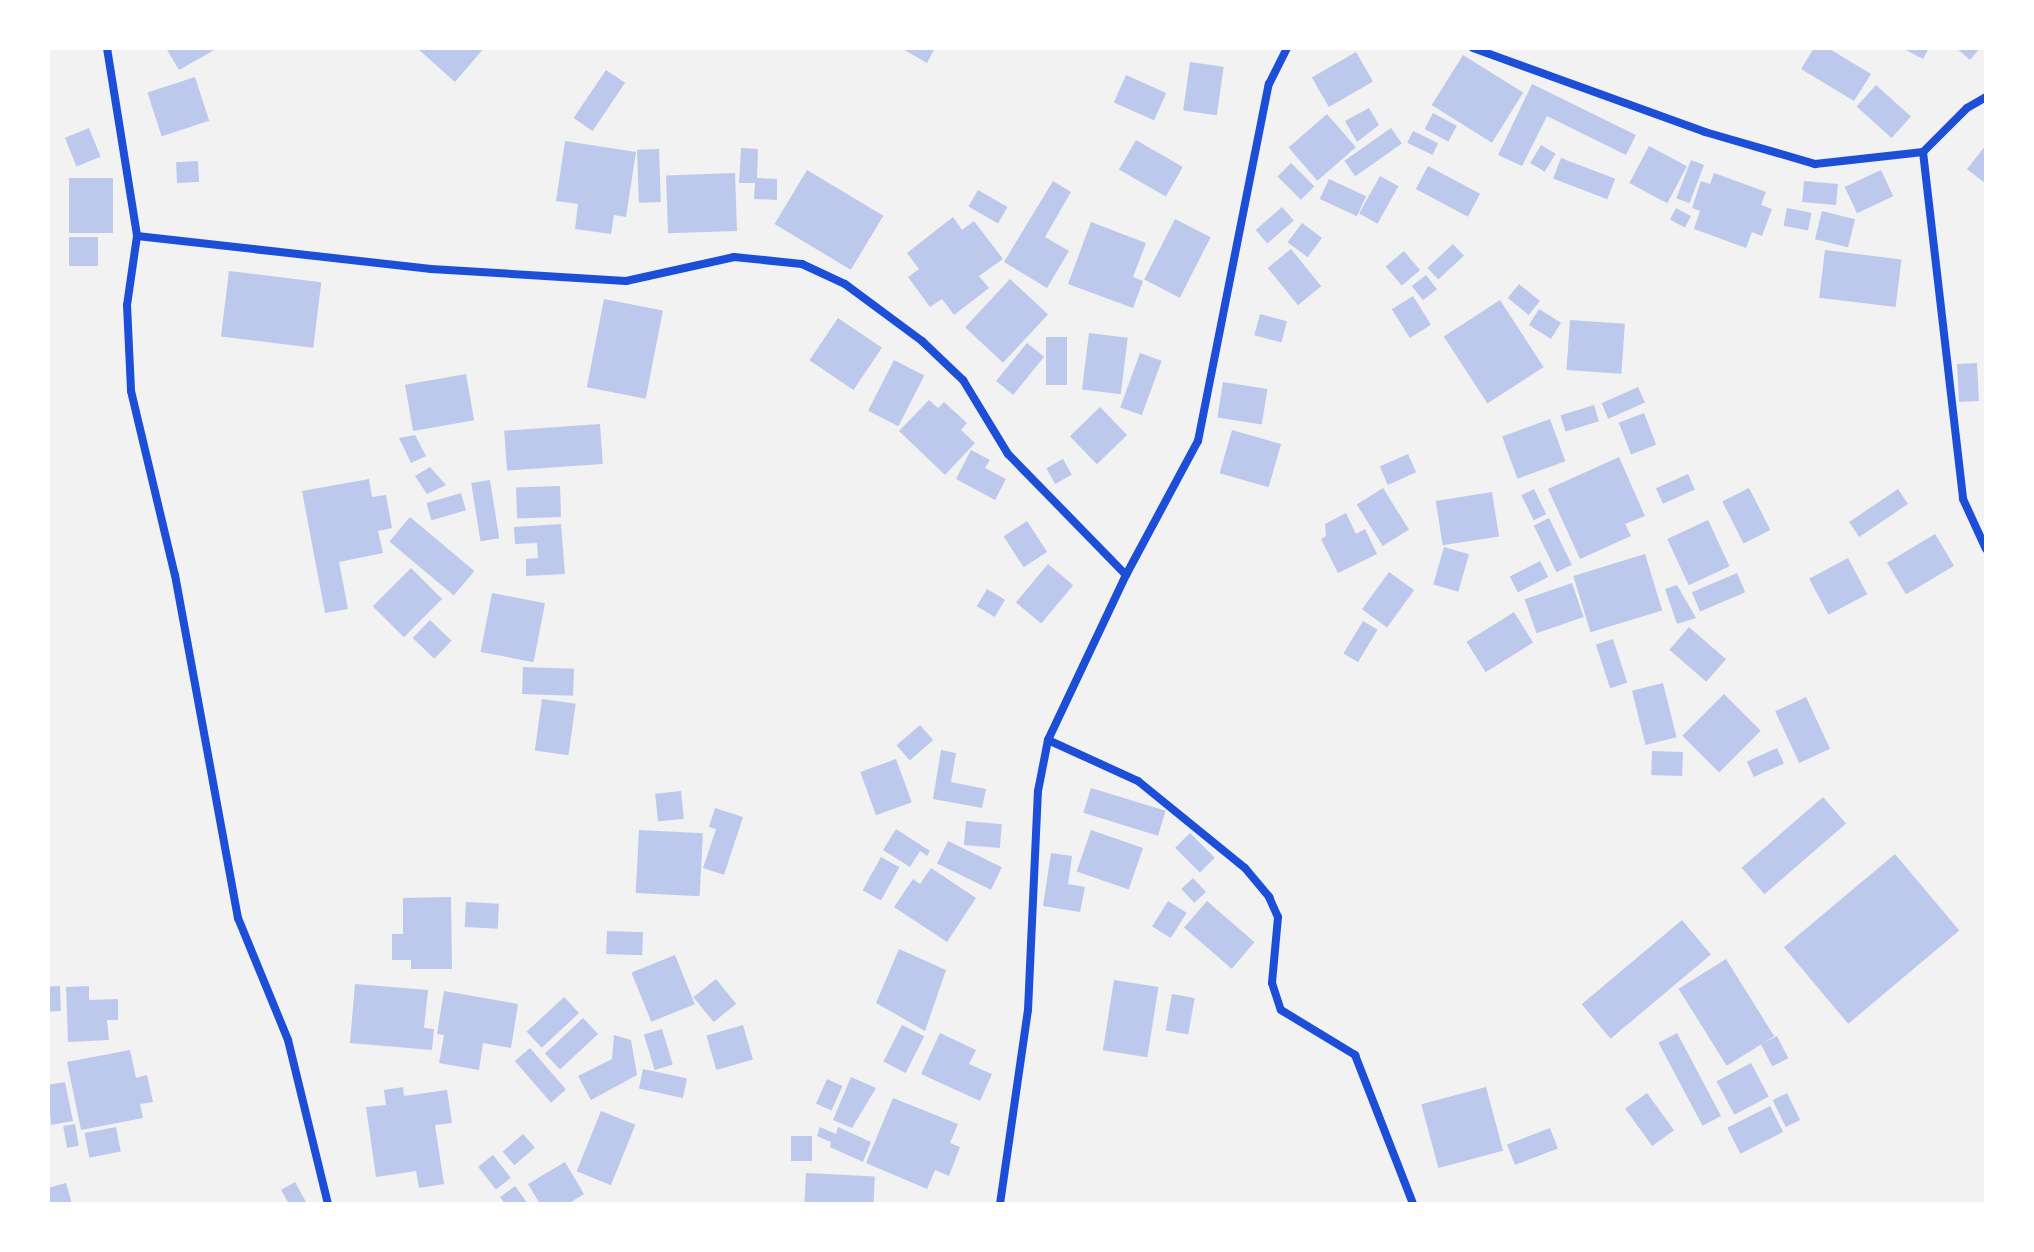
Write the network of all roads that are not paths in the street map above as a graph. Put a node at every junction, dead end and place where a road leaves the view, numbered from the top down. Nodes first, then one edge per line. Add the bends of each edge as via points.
1 (107, 48) edge
2 (1287, 48) edge
3 (1473, 48) edge
4 (1986, 97) edge
5 (1923, 152) junction
6 (137, 236) junction
7 (1986, 549) edge
8 (1126, 575) junction
9 (1048, 740) junction
10 (328, 1204) edge
11 (1000, 1204) edge
12 (1413, 1204) edge

1 - 6 street
2 - 8 street via 1269,84 1198,441
3 - 5 street via 1705,132 1815,164
4 - 5 street via 1967,108
5 - 7 street via 1963,499
6 - 8 street via 431,269 626,281 734,257 802,264 845,284 963,380 1008,454
6 - 10 street via 127,305 131,391 175,575 238,918 288,1040
8 - 9 street
9 - 11 street via 1038,791 1028,1010
9 - 12 street via 1138,781 1245,868 1269,897 1278,917 1272,983 1281,1010 1355,1055

